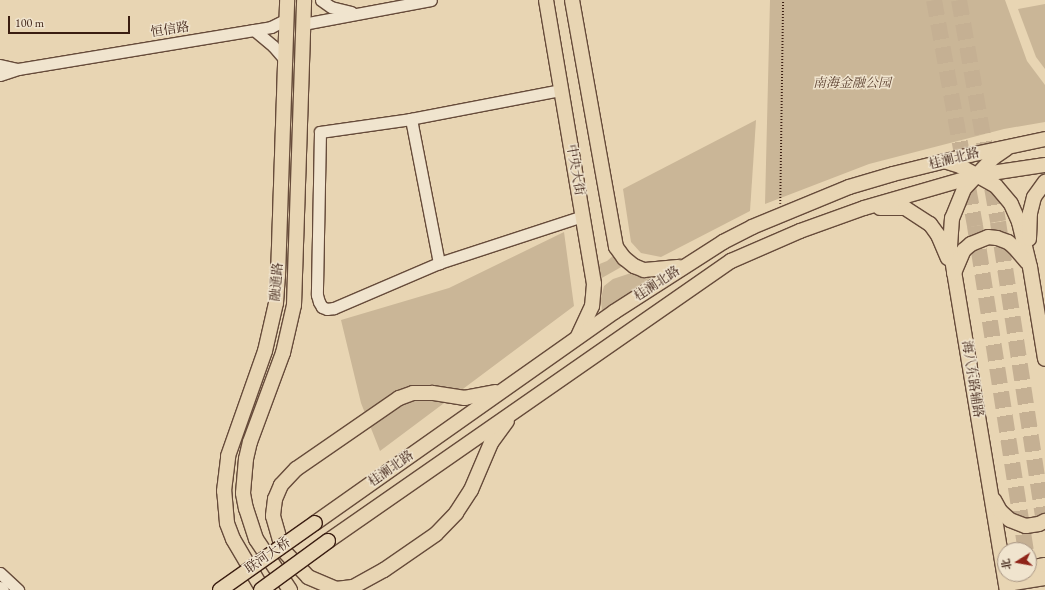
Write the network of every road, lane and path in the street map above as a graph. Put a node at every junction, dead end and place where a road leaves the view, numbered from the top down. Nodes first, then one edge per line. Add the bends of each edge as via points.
1 (287, 0) edge
2 (304, 0) edge
3 (321, 0) edge
4 (431, 0) edge
5 (537, 0) edge
6 (572, 0) edge
7 (783, 0) edge
8 (547, 6) edge
9 (356, 13) junction
10 (287, 19) junction
11 (303, 24) junction
12 (254, 30) junction
13 (286, 61) junction
14 (0, 65) edge
15 (18, 69) junction
16 (0, 75) edge
17 (561, 90) junction
18 (411, 119) junction
19 (1045, 139) edge
20 (1009, 146) junction
21 (944, 161) junction
22 (1045, 165) edge
23 (978, 175) junction
24 (1045, 182) edge
25 (864, 208) junction
26 (583, 216) junction
27 (780, 216) junction
28 (439, 263) junction
29 (683, 266) junction
30 (1030, 267) junction
31 (954, 273) junction
32 (577, 338) junction
33 (1045, 359) edge
34 (502, 390) junction
35 (513, 412) junction
36 (990, 492) junction
37 (1045, 521) edge
38 (315, 523) joint
39 (328, 541) joint
40 (999, 542) edge
41 (0, 574) edge
42 (0, 587) edge
43 (3, 590) edge
44 (18, 590) edge
45 (220, 590) edge
46 (262, 590) edge
47 (290, 590) edge

1 - 10 main road, 融通路
2 - 11 main road, 融通路
3 - 9 street via 331,7
4 - 9 street
5 - 8 street
6 - 29 main road, 中央大街 via 616,247 624,258 644,270
7 - 27 path
8 - 17 main road, 中央大街
9 - 11 street
10 - 12 street, 恒信路 via 272,27
10 - 13 main road, 融通路
11 - 47 main road, 融通路 via 294,305 283,353 250,442 243,493 256,539
12 - 13 street
12 - 15 street, 恒信路
13 - 46 main road, 融通路 via 276,303 264,351 233,439 225,473 227,523 240,554
14 - 15 street
15 - 16 street, 恒信路
17 - 18 street
17 - 26 main road, 中央大街
18 - 28 street
18 - 28 street via 320,132 317,295 319,302 327,309 334,308
19 - 20 main road, 桂澜北路
20 - 21 main road, 桂澜北路
20 - 23 main road, 海八东路辅路 via 994,157
21 - 23 main road
21 - 27 main road, 桂澜北路 via 849,187
22 - 23 main road, 桂澜北路
23 - 25 main road, 桂澜北路
23 - 30 main road via 996,186 1011,204 1019,222
23 - 31 main road, 海八东路辅路 via 964,189 952,218 950,247
24 - 30 main road via 1034,197 1030,213
25 - 31 main road via 905,208 930,224 938,235
25 - 35 main road, 桂澜北路 via 793,234 731,261
26 - 28 street
26 - 32 main road, 中央大街 via 594,295 592,306
27 - 29 main road, 桂澜北路 via 723,242
29 - 32 main road, 桂澜北路
30 - 31 main road via 1014,246 988,237 964,250
30 - 33 main road
31 - 36 main road, 海八东路辅路
32 - 34 main road, 桂澜北路
34 - 35 main road via 465,398 432,393 413,393 399,398 296,469 281,485 275,499 273,516 283,550 308,577 336,589 353,587 384,570 436,534 456,513 471,490 491,443
34 - 38 main road, 桂澜北路
35 - 39 main road, 桂澜北路
36 - 37 main road via 1000,511 1010,520 1026,526
36 - 40 main road, 海八东路辅路
38 - 45 main road, 联河大桥, bridge
39 - 46 main road, 联河大桥, bridge
41 - 44 street
42 - 43 street

